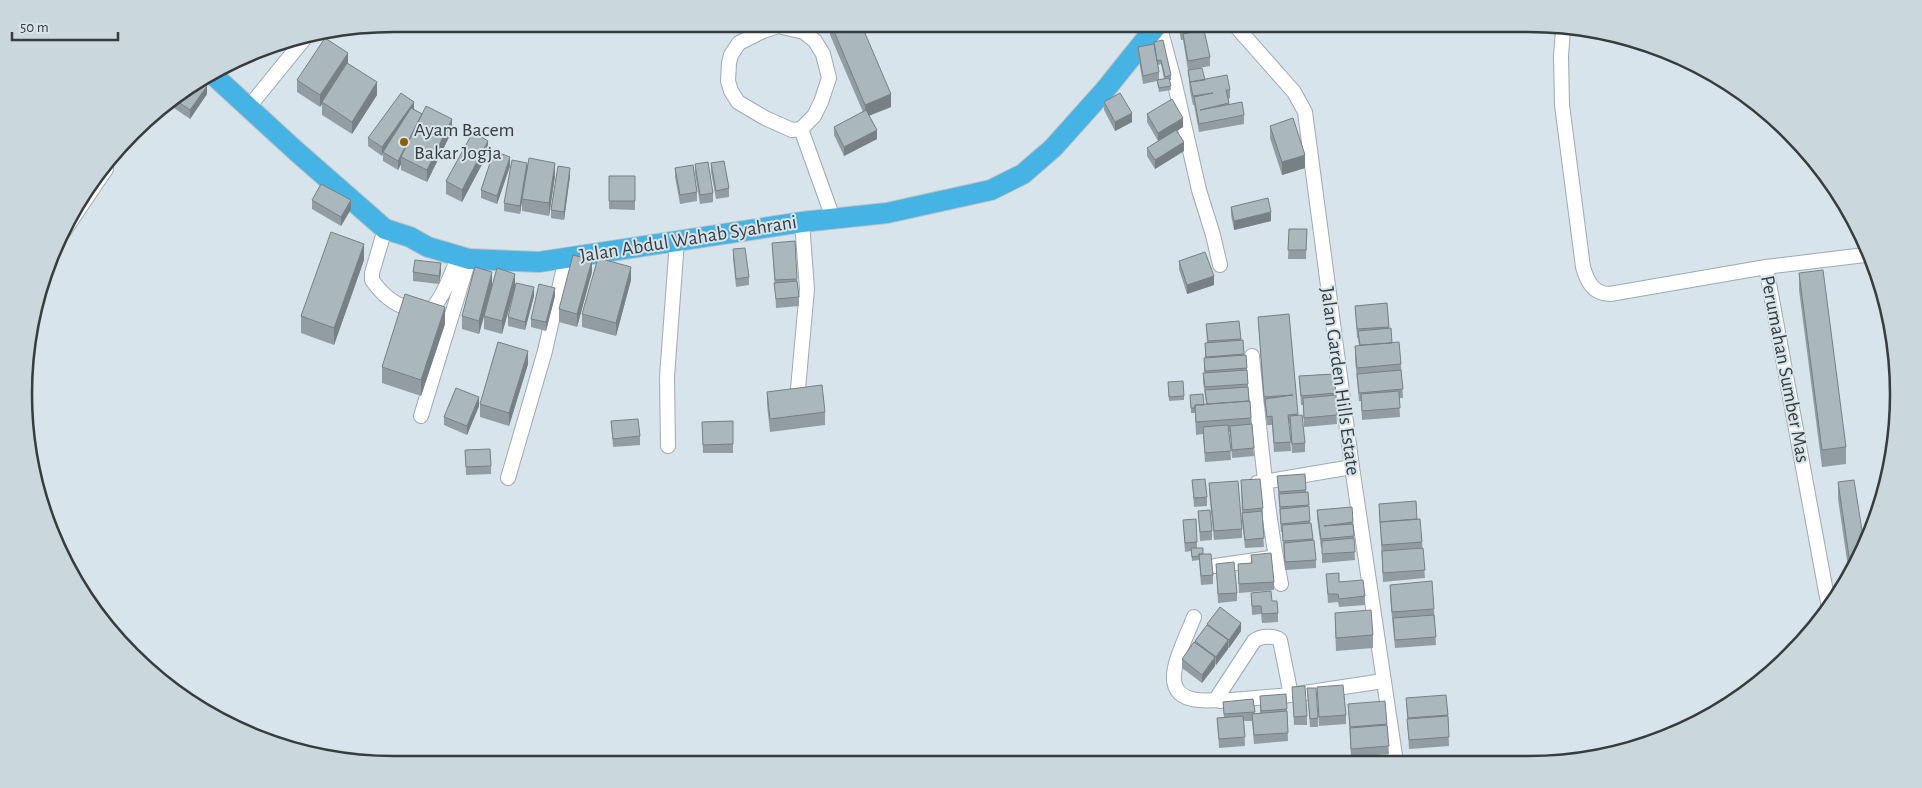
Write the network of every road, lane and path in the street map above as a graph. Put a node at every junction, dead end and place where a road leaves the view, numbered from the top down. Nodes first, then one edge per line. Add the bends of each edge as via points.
1 (761, 32) edge
2 (804, 32) edge
3 (1152, 32) edge
4 (1160, 32) edge
5 (1241, 32) edge
6 (1563, 34) edge
7 (299, 45) edge
8 (218, 78) edge
9 (248, 108) junction
10 (801, 129) junction
11 (833, 218) junction
12 (802, 222) junction
13 (385, 229) junction
14 (677, 241) junction
15 (1862, 255) edge
16 (464, 257) junction
17 (566, 258) junction
18 (1220, 265) dead end
19 (1766, 267) junction
20 (1252, 356) dead end
21 (798, 389) edge
22 (421, 416) dead end
23 (668, 446) dead end
24 (1352, 467) junction
25 (508, 478) dead end
26 (1266, 482) junction
27 (1248, 485) edge
28 (1276, 557) junction
29 (1215, 566) edge
30 (1281, 584) dead end
31 (1827, 598) edge
32 (1194, 617) dead end
33 (1384, 681) junction
34 (1291, 696) junction
35 (1217, 700) junction
36 (1395, 756) edge

1 - 10 street via 739,43 730,55 728,81 731,91 738,102 765,118 792,130
2 - 10 street via 824,54 829,78 814,116
3 - 11 highway, Jalan Abdul Wahab Syahrani via 1053,148 1010,182 977,194 887,213
4 - 18 street
5 - 24 street, Jalan Garden Hills Estate via 1294,92 1305,112
6 - 19 street, Perumahan Sumber Mas via 1562,105 1583,266 1591,286 1602,294 1610,294
7 - 9 street
8 - 9 highway, Jalan Abdul Wahab Syahrani
9 - 13 highway, Jalan Abdul Wahab Syahrani
10 - 11 street
11 - 12 highway, Jalan Abdul Wahab Syahrani
12 - 14 highway, Jalan Abdul Wahab Syahrani
12 - 21 street via 808,289
13 - 16 highway, Jalan Abdul Wahab Syahrani
13 - 16 street via 372,280 398,305 424,312 430,310
14 - 17 highway, Jalan Abdul Wahab Syahrani
14 - 23 street via 667,377
15 - 19 street
16 - 17 highway, Jalan Abdul Wahab Syahrani via 539,262
16 - 22 street
17 - 25 street via 545,351
19 - 31 street, Perumahan Sumber Mas
20 - 26 street
24 - 26 street
24 - 33 street, Jalan Garden Hills Estate
26 - 27 street
26 - 28 street
28 - 29 street
28 - 30 street
32 - 35 street via 1173,675 1175,688 1190,700
33 - 34 street
33 - 36 street, Jalan Garden Hills Estate
34 - 35 street
34 - 35 street via 1277,637 1254,641

